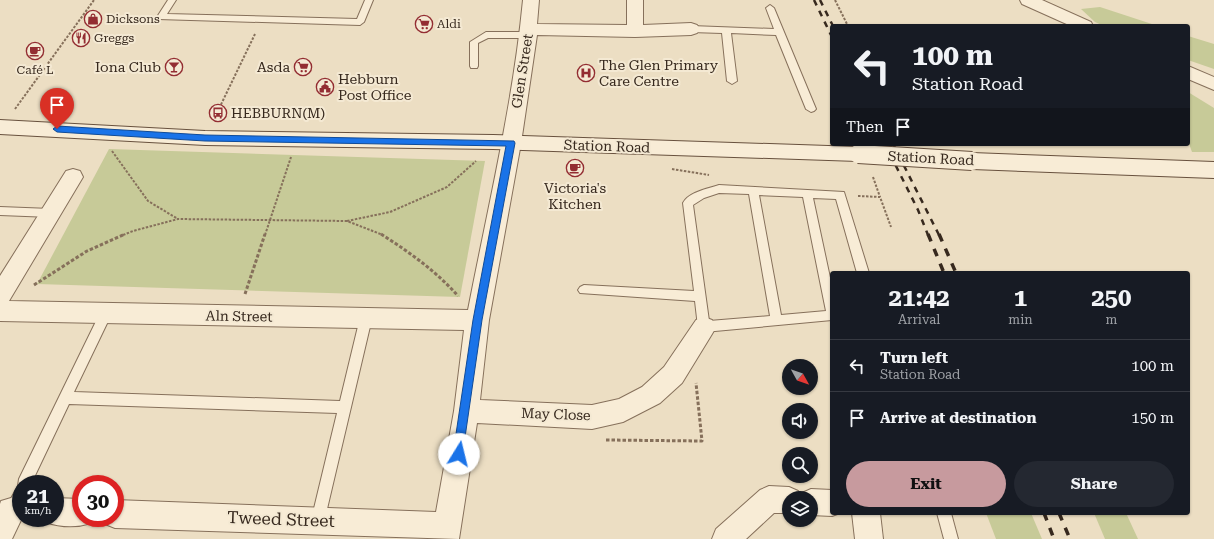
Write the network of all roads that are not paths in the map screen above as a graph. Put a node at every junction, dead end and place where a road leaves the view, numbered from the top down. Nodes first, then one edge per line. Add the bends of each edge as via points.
1 (172, 0) edge
2 (369, 0) edge
3 (531, 0) edge
4 (636, 0) edge
5 (1028, 0) edge
6 (1069, 0) edge
7 (770, 8) dead end
8 (1056, 13) junction
9 (1081, 24) edge
10 (691, 29) joint
11 (635, 31) junction
12 (726, 31) junction
13 (528, 32) junction
14 (779, 32) junction
15 (474, 66) dead end
16 (1190, 73) edge
17 (732, 81) dead end
18 (1214, 84) edge
19 (811, 109) dead end
20 (1, 127) edge
21 (502, 143) junction
22 (1214, 170) edge
23 (73, 177) dead end
24 (753, 191) junction
25 (807, 194) junction
26 (0, 211) edge
27 (51, 213) junction
28 (862, 271) edge
29 (584, 290) dead end
30 (0, 296) edge
31 (700, 296) junction
32 (830, 304) edge
33 (0, 311) edge
34 (106, 313) junction
35 (830, 314) edge
36 (366, 318) junction
37 (477, 320) junction
38 (776, 320) junction
39 (704, 327) junction
40 (66, 398) junction
41 (345, 407) junction
42 (466, 411) junction
43 (28, 475) edge
44 (782, 500) edge
45 (818, 502) edge
46 (830, 503) edge
47 (124, 515) edge
48 (866, 515) edge
49 (945, 515) edge
50 (316, 530) edge
51 (446, 532) edge
52 (726, 539) edge
53 (868, 539) edge
54 (951, 539) edge

1 - 2 lane via 161,18 360,22
3 - 13 street, Glen Street
4 - 11 street
5 - 8 street
6 - 8 street
7 - 14 lane
8 - 9 street
10 - 11 street
10 - 12 lane
11 - 13 street
12 - 14 lane
12 - 17 lane
13 - 15 lane via 486,35 480,38 474,42
13 - 21 street, Glen Street
14 - 19 lane
16 - 18 street
20 - 21 street, Station Road via 205,138
21 - 22 street, Station Road, bridge via 858,154
21 - 37 street, Glen Street
23 - 27 street
24 - 25 lane
24 - 31 lane via 719,189 700,195 688,203
24 - 38 lane
25 - 28 lane via 840,195
25 - 32 lane
26 - 27 lane
27 - 30 street
29 - 31 lane
31 - 39 lane
33 - 34 street, Aln Street
34 - 36 street, Aln Street
34 - 40 lane
35 - 38 lane
36 - 37 street, Aln Street
36 - 41 lane
37 - 42 street, Glen Street
38 - 39 lane
39 - 42 street, May Close via 673,375 651,396 623,410 592,417
40 - 41 lane
40 - 43 lane
41 - 50 lane
42 - 51 street, Glen Street
44 - 52 street via 769,499
45 - 46 street
47 - 50 street, Tweed Street
48 - 53 street
49 - 54 lane
50 - 51 street, Tweed Street

